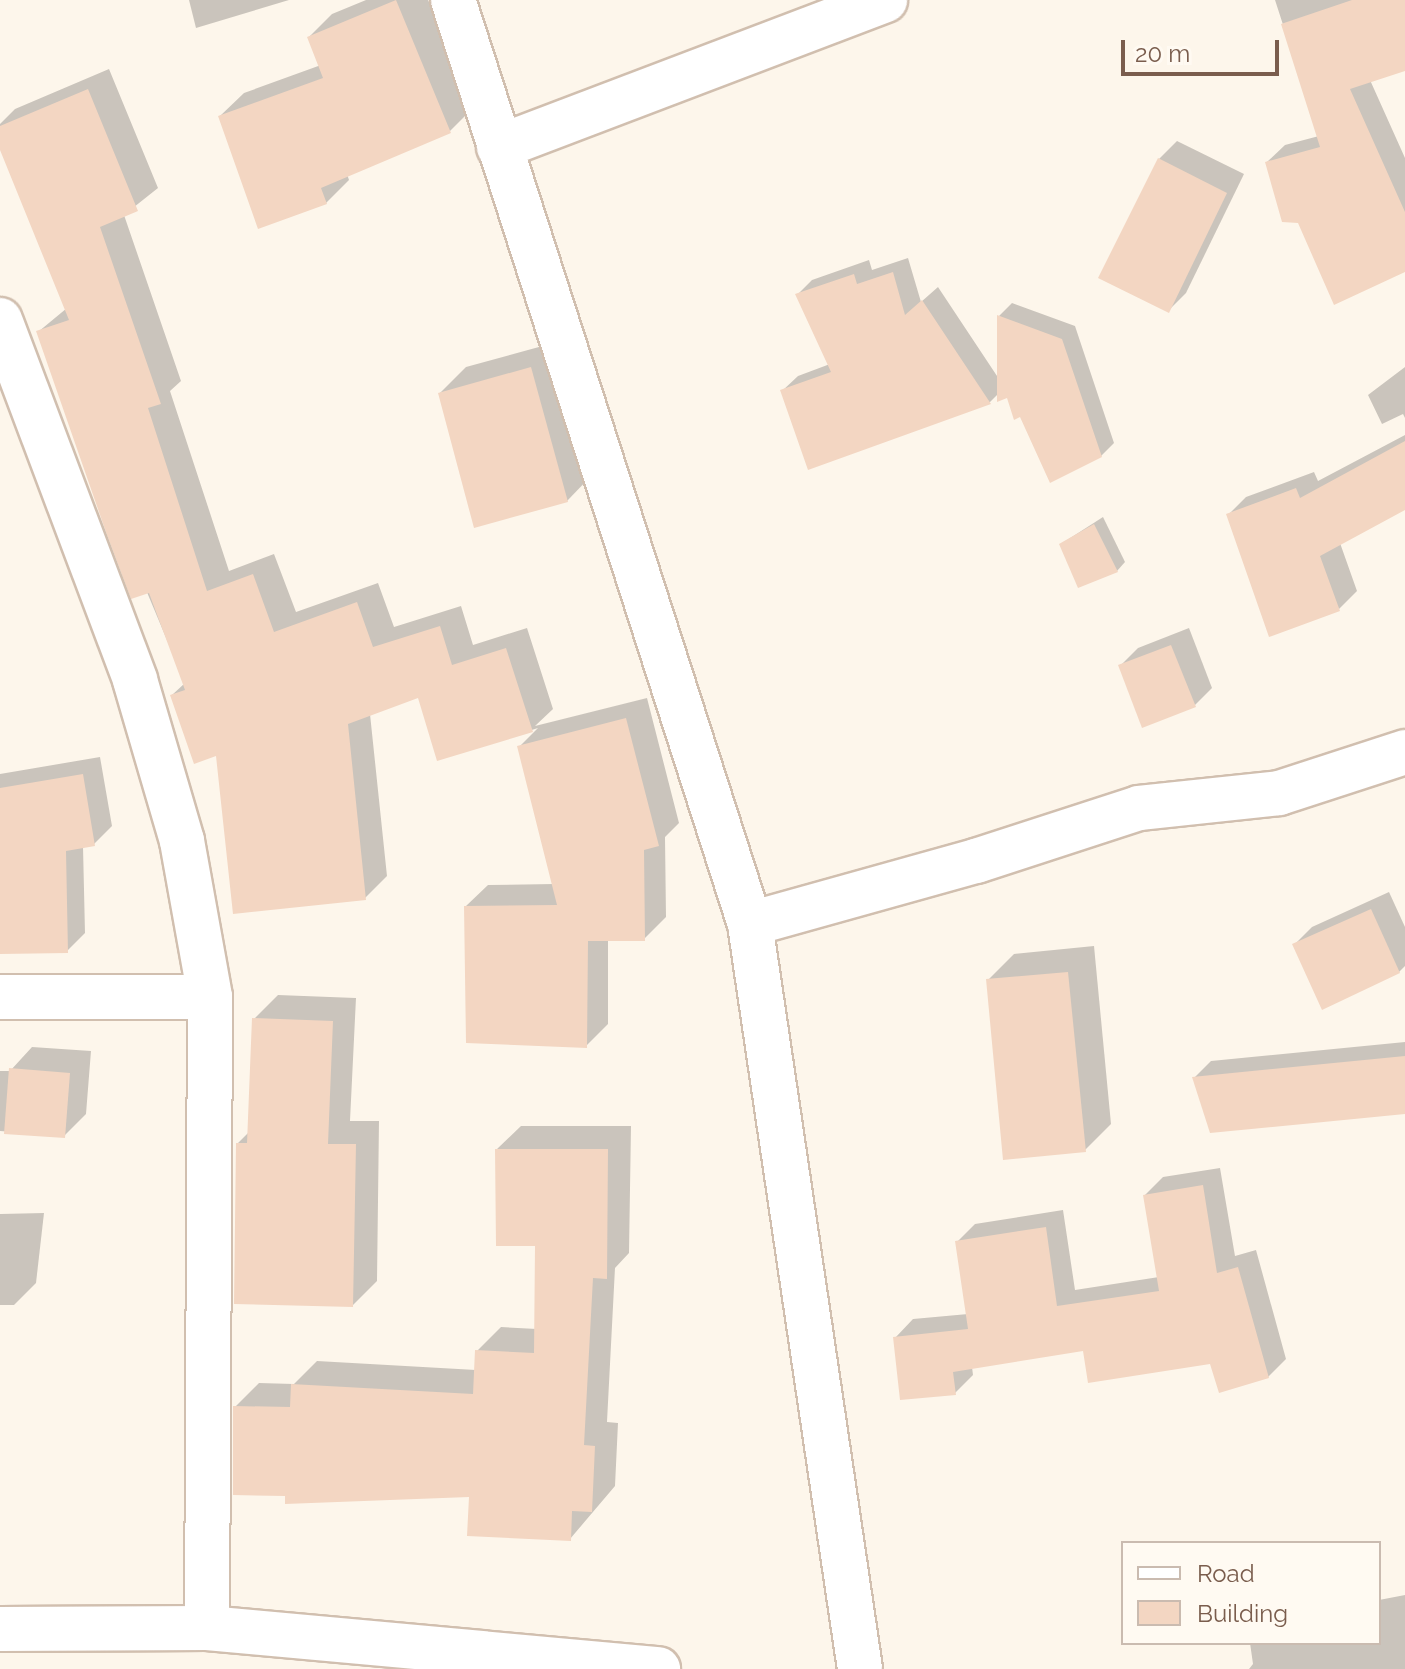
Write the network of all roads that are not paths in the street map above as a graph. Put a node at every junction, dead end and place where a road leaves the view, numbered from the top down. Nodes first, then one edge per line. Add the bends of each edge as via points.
1 (453, 0) edge
2 (885, 0) edge
3 (499, 147) junction
4 (0, 320) edge
5 (1405, 752) edge
6 (750, 924) junction
7 (0, 997) edge
8 (210, 997) junction
9 (207, 1628) junction
10 (0, 1629) edge
11 (658, 1669) edge
12 (860, 1669) edge

1 - 3 street
2 - 3 street
3 - 6 street
4 - 8 street via 135,680 182,841
5 - 6 street via 1279,793 1139,808
6 - 12 street
7 - 8 street
8 - 9 street
9 - 10 street
9 - 11 street

